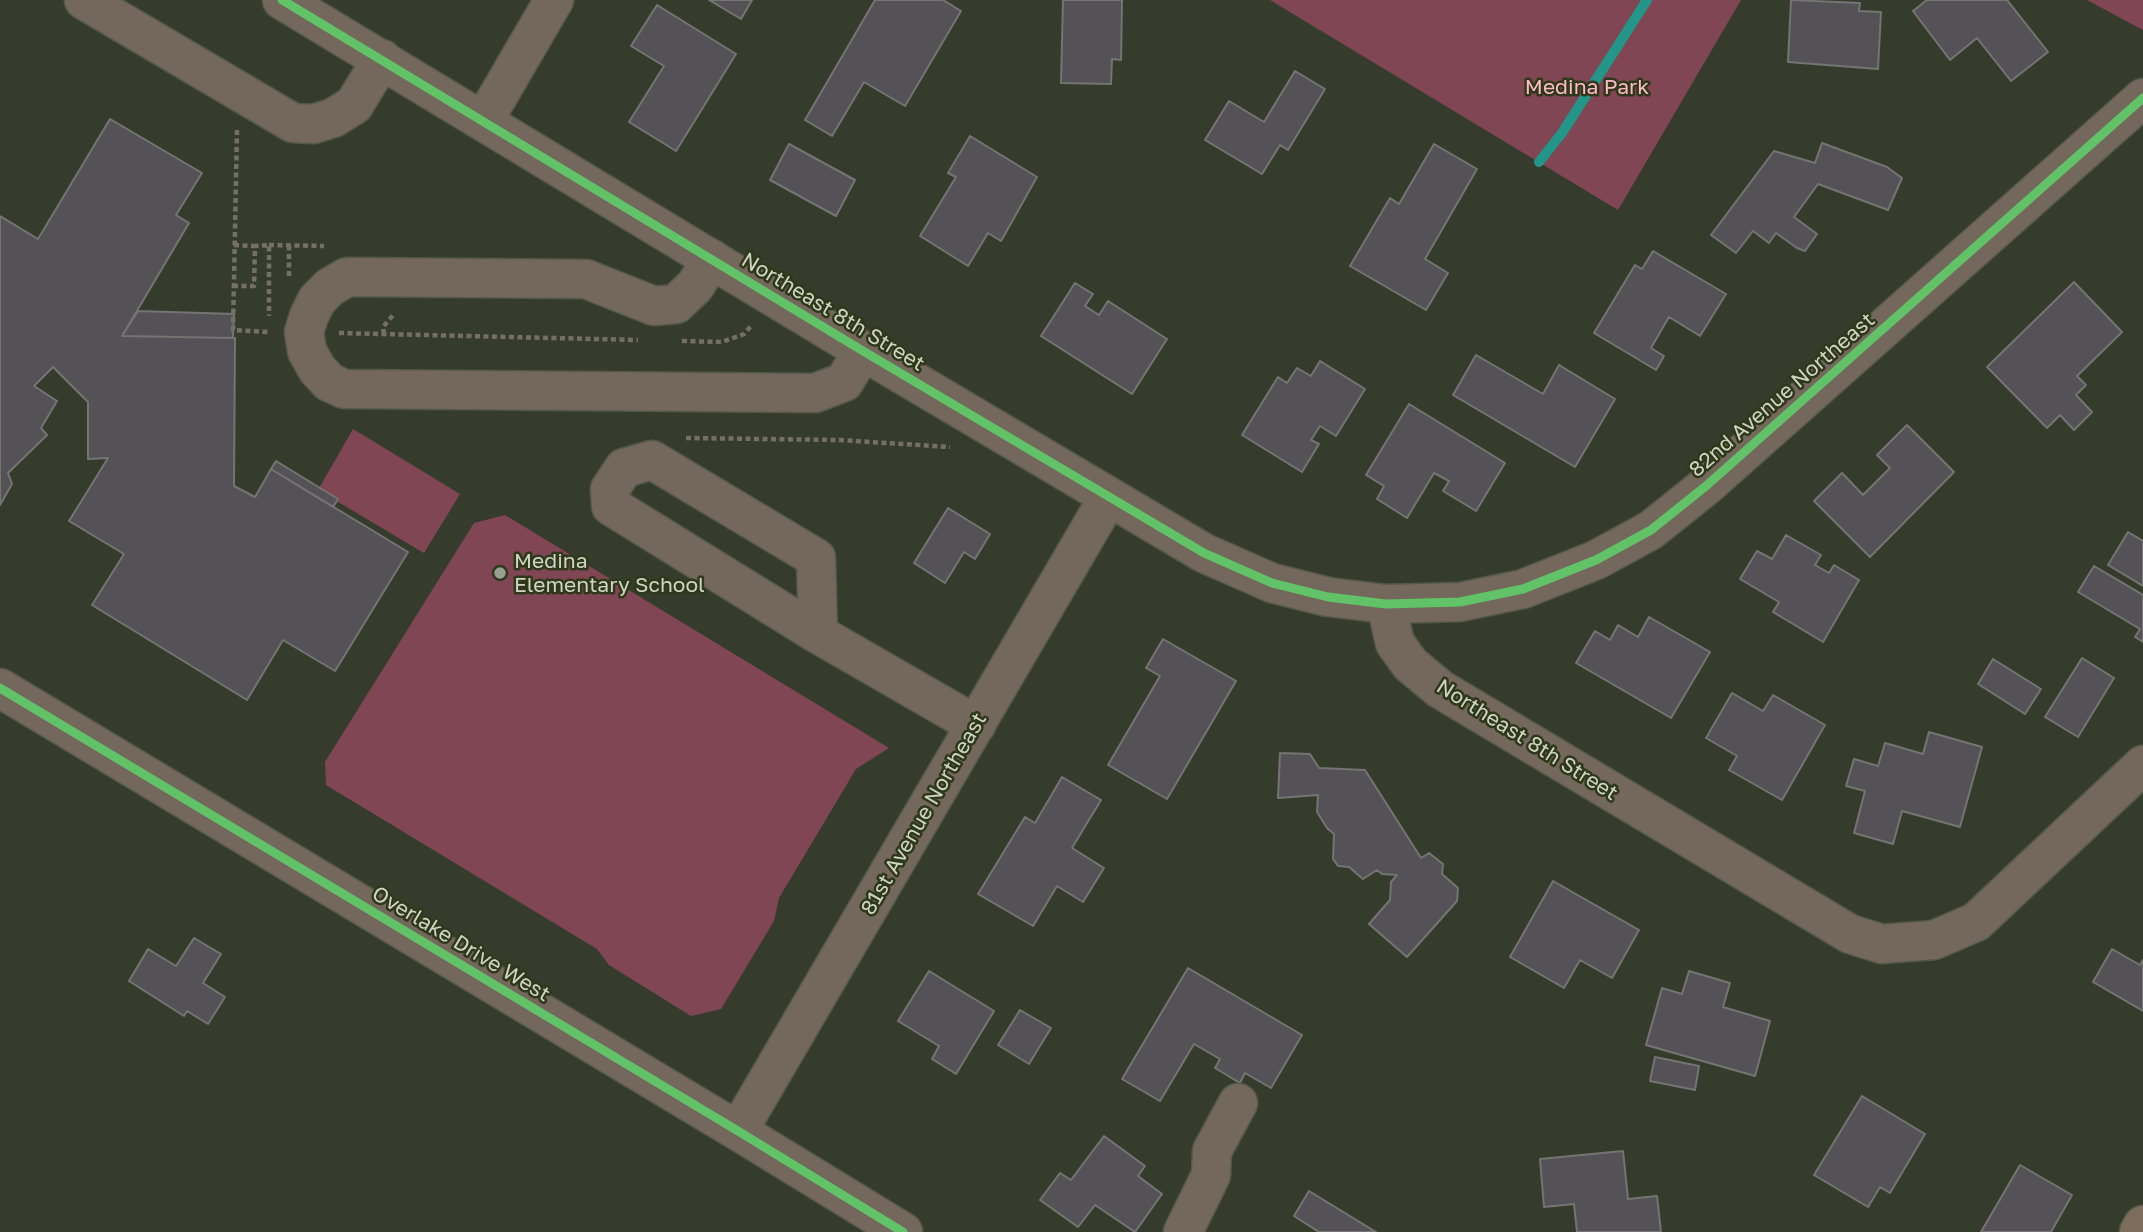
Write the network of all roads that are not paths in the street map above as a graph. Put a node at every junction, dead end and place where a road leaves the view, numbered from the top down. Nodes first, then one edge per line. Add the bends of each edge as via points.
1 (84, 0) edge
2 (282, 0) edge
3 (554, 0) edge
4 (382, 60) junction
5 (2143, 99) edge
6 (484, 120) junction
7 (712, 259) junction
8 (863, 351) junction
9 (1108, 498) junction
10 (1386, 604) junction
11 (818, 634) junction
12 (0, 688) edge
13 (976, 725) junction
14 (2143, 765) edge
15 (1238, 1103) dead end
16 (738, 1131) junction
17 (2143, 1225) edge
18 (902, 1232) edge
19 (1183, 1232) edge
20 (2139, 1232) edge

1 - 4 street via 293,123 313,124 354,105
2 - 4 street, Northeast 8th Street
3 - 6 street
4 - 6 street, Northeast 8th Street
5 - 10 street, 82nd Avenue Northeast via 1651,530 1596,560 1523,589 1460,602
6 - 7 street, Northeast 8th Street
7 - 8 street, Northeast 8th Street
7 - 8 street via 695,286 676,304 654,306 586,279 347,277 317,300 304,332 307,351 329,382 344,389 815,393 844,382
8 - 9 street, Northeast 8th Street
9 - 10 street, Northeast 8th Street via 1204,553 1272,583 1328,597
9 - 13 street, 81st Avenue Northeast
10 - 14 street, Northeast 8th Street via 1395,643 1410,664 1440,689 1850,934 1882,944 1934,940 1976,922
11 - 11 street via 816,558 652,460 624,468 610,489 611,506
11 - 13 street
12 - 16 street, Overlake Drive West
13 - 16 street, 81st Avenue Northeast
15 - 19 street via 1212,1151 1211,1175
16 - 18 street, Overlake Drive West
17 - 20 main road

